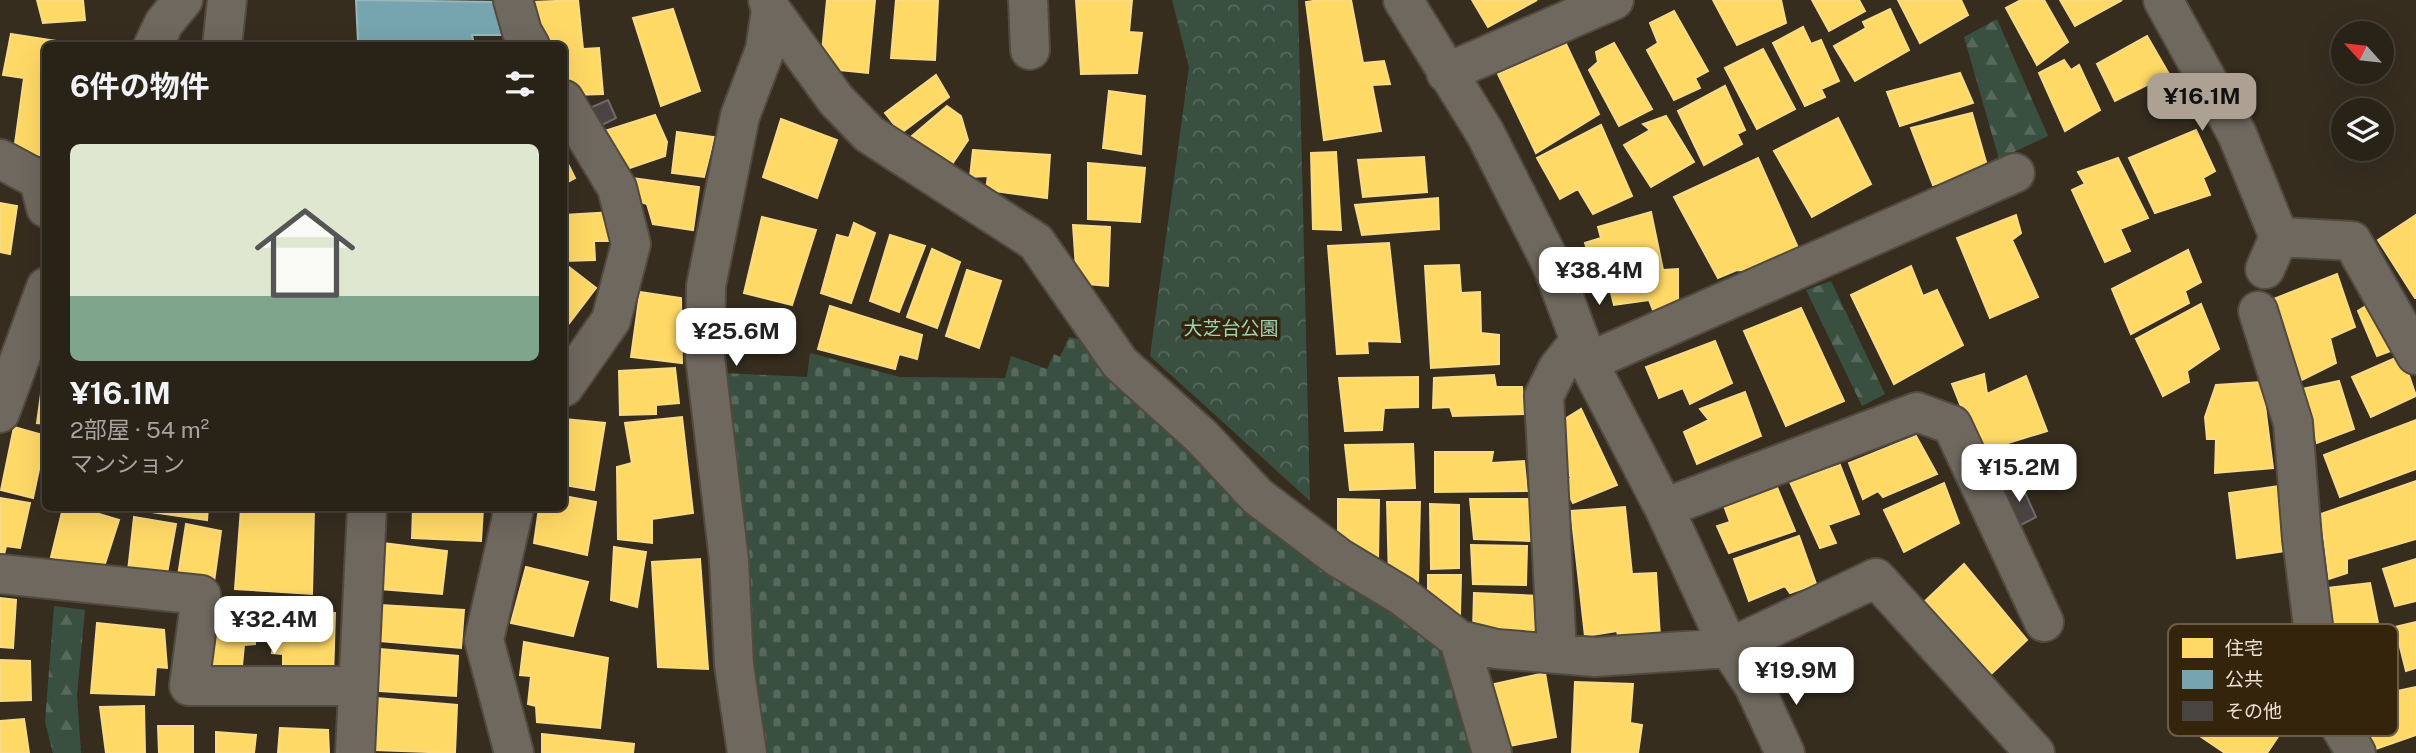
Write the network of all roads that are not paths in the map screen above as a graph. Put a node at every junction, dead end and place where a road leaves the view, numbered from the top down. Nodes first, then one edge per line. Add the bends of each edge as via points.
1 (183, 0) edge
2 (227, 0) edge
3 (513, 0) edge
4 (1028, 0) edge
5 (1403, 0) edge
6 (1614, 0) edge
7 (2163, 0) edge
8 (769, 5) edge
9 (155, 42) edge
10 (222, 42) edge
11 (528, 42) edge
12 (1030, 50) dead end
13 (1446, 73) junction
14 (567, 105) edge
15 (0, 159) edge
16 (2015, 173) dead end
17 (42, 192) edge
18 (42, 298) edge
19 (2258, 311) dead end
20 (1584, 352) junction
21 (2416, 355) edge
22 (567, 383) edge
23 (0, 413) edge
24 (1664, 508) junction
25 (367, 511) edge
26 (513, 511) edge
27 (0, 574) edge
28 (2044, 622) dead end
29 (2313, 624) edge
30 (1458, 640) junction
31 (1729, 648) junction
32 (1557, 654) junction
33 (358, 686) junction
34 (2346, 736) edge
35 (355, 753) edge
36 (514, 753) edge
37 (747, 753) edge
38 (1492, 753) edge
39 (1786, 753) edge
40 (2035, 753) edge
41 (2356, 753) edge

1 - 9 street
2 - 10 street
3 - 11 street
4 - 12 street
5 - 13 street
6 - 13 street
7 - 21 street via 2237,134 2272,253 2353,240
8 - 30 street via 836,100 869,134 1036,242 1120,363 1202,437 1257,496
8 - 37 street via 765,50 740,116 706,286 705,357 729,561 734,665
13 - 20 street via 1485,134 1551,263
14 - 22 street via 617,188 631,244 611,320
15 - 17 street via 39,180
16 - 20 street
18 - 23 street
19 - 29 street via 2293,423
20 - 24 street
20 - 32 street via 1558,368 1544,396
24 - 28 street via 1917,412 1952,425
24 - 31 street
25 - 33 street
26 - 36 street via 484,640
27 - 33 street via 201,595 189,686
30 - 32 street via 1496,649
30 - 38 street
31 - 32 street via 1595,657
31 - 39 street via 1754,686
31 - 40 street via 1876,578
33 - 35 street
34 - 41 street

